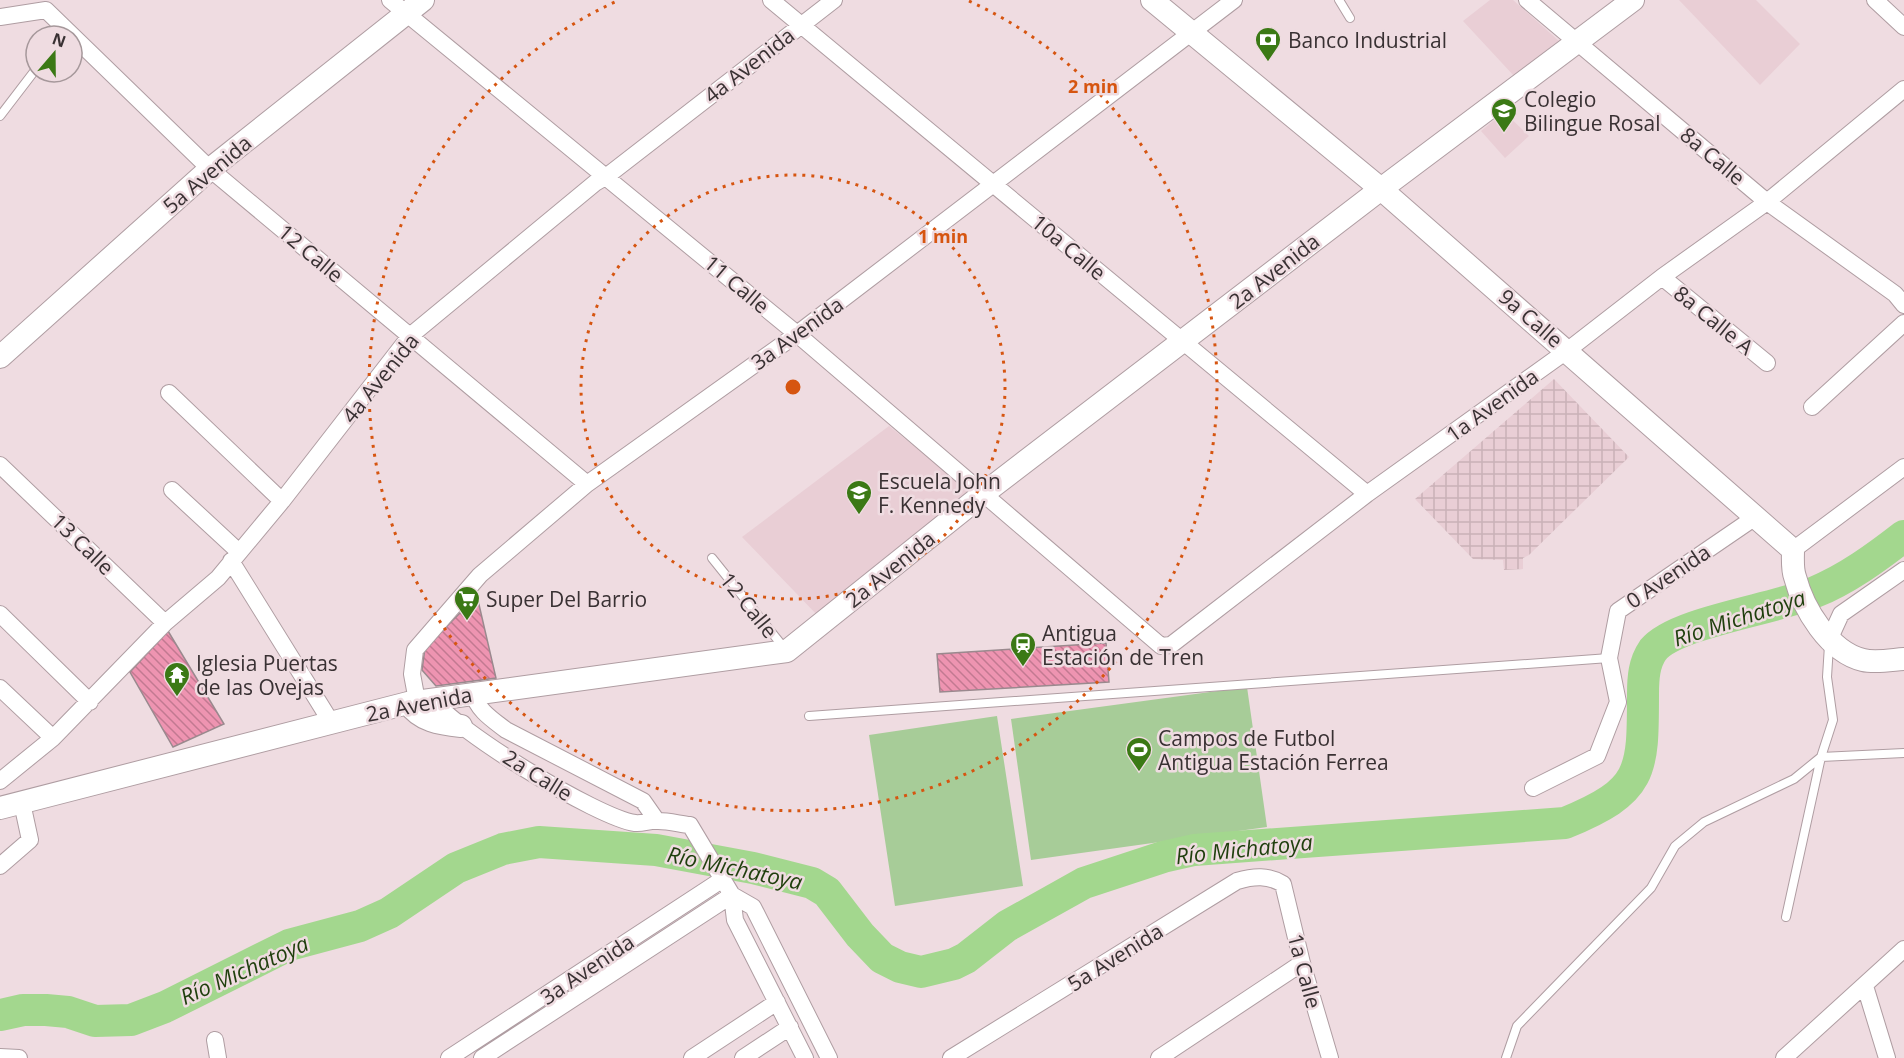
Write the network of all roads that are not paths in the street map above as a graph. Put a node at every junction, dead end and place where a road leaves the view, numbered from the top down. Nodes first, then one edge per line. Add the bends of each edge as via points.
1 (423, 0) edge
2 (771, 0) edge
3 (834, 0) edge
4 (1152, 0) edge
5 (1234, 0) edge
6 (1339, 0) edge
7 (1527, 0) edge
8 (1633, 0) edge
9 (1875, 0) edge
10 (52, 5) edge
11 (397, 7) edge
12 (0, 17) edge
13 (1350, 18) dead end
14 (60, 24) edge
15 (799, 25) junction
16 (1904, 27) edge
17 (1192, 33) junction
18 (1578, 42) junction
19 (84, 52) edge
20 (25, 84) edge
21 (1904, 90) edge
22 (0, 116) edge
23 (210, 169) junction
24 (607, 176) junction
25 (994, 184) junction
26 (1381, 189) junction
27 (1767, 202) junction
28 (1662, 277) junction
29 (1901, 294) edge
30 (1904, 323) edge
31 (796, 334) junction
32 (410, 336) junction
33 (1183, 342) junction
34 (1568, 350) junction
35 (0, 357) edge
36 (1767, 363) dead end
37 (168, 393) dead end
38 (1812, 407) dead end
39 (0, 465) edge
40 (1904, 467) edge
41 (587, 484) junction
42 (172, 490) dead end
43 (982, 494) junction
44 (1367, 494) junction
45 (282, 501) junction
46 (1754, 518) junction
47 (1793, 550) junction
48 (235, 557) junction
49 (712, 558) dead end
50 (1904, 570) edge
51 (0, 614) edge
52 (165, 623) junction
53 (1830, 638) junction
54 (1161, 646) joint
55 (787, 651) junction
56 (1609, 658) junction
57 (1904, 659) edge
58 (0, 688) edge
59 (473, 693) junction
60 (419, 701) junction
61 (90, 702) junction
62 (809, 716) dead end
63 (331, 722) junction
64 (461, 726) joint
65 (53, 738) junction
66 (532, 745) junction
67 (1904, 753) edge
68 (1821, 757) junction
69 (520, 765) junction
70 (0, 781) edge
71 (1533, 788) dead end
72 (22, 803) junction
73 (0, 808) edge
74 (657, 820) junction
75 (0, 866) edge
76 (721, 874) junction
77 (1283, 884) joint
78 (732, 895) junction
79 (1786, 917) dead end
80 (1904, 950) edge
81 (1302, 963) junction
82 (1865, 986) junction
83 (777, 1002) junction
84 (790, 1027) junction
85 (511, 1030) junction
86 (215, 1040) dead end
87 (0, 1057) edge
88 (16, 1058) edge
89 (218, 1058) edge
90 (449, 1058) edge
91 (482, 1058) edge
92 (692, 1058) edge
93 (743, 1058) edge
94 (805, 1058) edge
95 (829, 1058) edge
96 (951, 1058) edge
97 (1159, 1058) edge
98 (1330, 1058) edge
99 (1506, 1058) edge
100 (1784, 1058) edge
101 (1887, 1058) edge

1 - 11 main road, 5a Avenida
2 - 15 street, 10a Calle
3 - 15 street, 4a Avenida
4 - 17 main road, 9a Calle
5 - 17 street, 3a Avenida
6 - 13 lane
7 - 18 street, 8a Calle
8 - 18 main road, 2a Avenida
9 - 16 street
10 - 12 street
10 - 14 street, 12 Calle
11 - 23 main road, 5a Avenida
11 - 24 street, 11 Calle
15 - 24 street, 4a Avenida
15 - 25 street, 10a Calle
17 - 25 street, 3a Avenida
17 - 26 main road, 9a Calle
18 - 26 main road, 2a Avenida
18 - 27 street, 8a Calle
19 - 23 street, 12 Calle
20 - 22 lane
21 - 27 street, 1a Avenida
23 - 32 street, 12 Calle
23 - 35 main road, 5a Avenida
24 - 31 street, 11 Calle
24 - 32 street, 4a Avenida
25 - 31 street, 3a Avenida
25 - 33 street, 10a Calle
26 - 33 main road, 2a Avenida
26 - 34 main road, 9a Calle
27 - 28 street, 1a Avenida
27 - 29 street, 8a Calle
28 - 34 street, 1a Avenida
28 - 36 street, 8a Calle A
30 - 38 street
31 - 41 street, 3a Avenida
31 - 43 street, 11 Calle
32 - 41 street, 12 Calle
32 - 45 street, 4a Avenida
33 - 43 main road, 2a Avenida
33 - 44 street, 10a Calle
34 - 44 street, 1a Avenida
34 - 46 main road, 9a Calle
37 - 45 street
39 - 52 street, 13 Calle
40 - 47 street
41 - 60 street, 3a Avenida via 480,575 415,650 412,674
42 - 48 street
43 - 54 street, 11 Calle
43 - 55 main road, 2a Avenida
44 - 54 street, 1a Avenida via 1171,645
45 - 48 street, 4a Avenida
46 - 47 main road, 9a Calle
46 - 56 street, 0 Avenida via 1618,610
47 - 53 main road via 1794,576 1813,621
48 - 52 street, 4a Avenida via 218,578
48 - 63 street
49 - 55 lane, 12 Calle
50 - 53 street via 1841,614
51 - 61 street
52 - 61 street, 4a Avenida
53 - 57 main road via 1851,656 1869,661
53 - 68 lane via 1827,677 1833,720
55 - 59 main road, 2a Avenida
56 - 62 lane
56 - 71 street, 0 Avenida via 1618,702 1597,756
58 - 65 street
59 - 60 main road, 2a Avenida
59 - 66 street, 2a Calle via 486,715
60 - 63 main road, 2a Avenida
60 - 64 main road via 414,711 435,723
61 - 65 street, 4a Avenida
63 - 72 main road, 2a Avenida
64 - 69 street, 2a Calle
65 - 70 street, 4a Avenida
66 - 69 street
66 - 74 street, 2a Calle via 643,801
67 - 68 lane
68 - 79 lane
68 - 99 lane via 1794,779 1704,822 1675,846 1651,888 1517,1026
69 - 74 street, 2a Calle via 571,797 636,824
72 - 73 main road, 2a Avenida
72 - 75 street via 30,840
74 - 76 street, 2a Calle via 690,825
76 - 78 street, 2a Calle
76 - 85 street, 3a Avenida
77 - 81 street, 1a Calle
77 - 96 street, 5a Avenida via 1272,877 1237,881
78 - 83 street, 2a Calle via 735,920
78 - 85 street, 3a Avenida
78 - 95 street, 2a Calle via 753,907
80 - 82 street
81 - 97 street
81 - 98 street, 1a Calle
82 - 100 street
82 - 101 street
83 - 84 street, 2a Calle
83 - 92 street
84 - 93 street
84 - 94 street, 2a Calle
85 - 90 street, 3a Avenida
85 - 91 street, 3a Avenida
86 - 89 street
87 - 88 street

